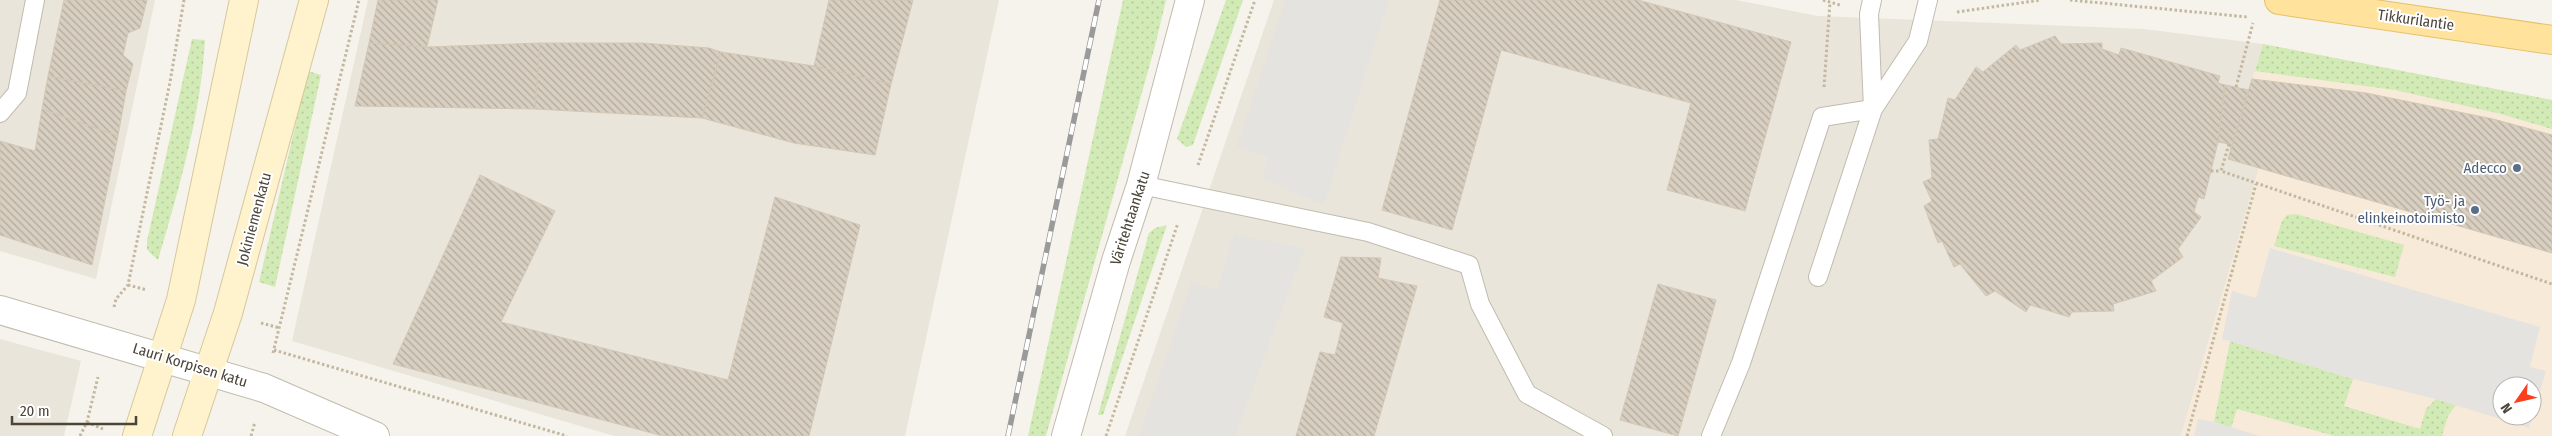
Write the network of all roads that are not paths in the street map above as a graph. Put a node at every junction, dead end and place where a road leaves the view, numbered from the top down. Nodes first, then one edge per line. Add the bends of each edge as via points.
1 (36, 0) edge
2 (244, 0) edge
3 (314, 0) edge
4 (1190, 0) edge
5 (1872, 0) edge
6 (1928, 0) edge
7 (2279, 0) edge
8 (2552, 40) edge
9 (1874, 109) junction
10 (0, 113) edge
11 (1142, 185) junction
12 (1818, 277) dead end
13 (0, 310) edge
14 (163, 357) junction
15 (210, 372) junction
16 (137, 436) edge
17 (187, 436) edge
18 (375, 436) edge
19 (1066, 436) edge
20 (1603, 436) edge
21 (1711, 436) edge

1 - 10 lane via 17,93
2 - 14 main road via 181,300
3 - 15 main road, Jokiniemenkatu
4 - 11 street, Väritehtaankatu
5 - 9 lane via 1869,14
6 - 9 lane via 1918,41
7 - 8 main road, Tikkurilantie
9 - 12 lane
9 - 21 lane via 1822,118 1741,363
11 - 19 street, Väritehtaankatu via 1116,261
11 - 20 lane via 1368,232 1469,265 1480,304 1527,394
13 - 14 street, Lauri Korpisen katu
14 - 15 street, Lauri Korpisen katu
14 - 16 main road
15 - 17 main road, Jokiniemenkatu
15 - 18 street, Lauri Korpisen katu via 264,388

